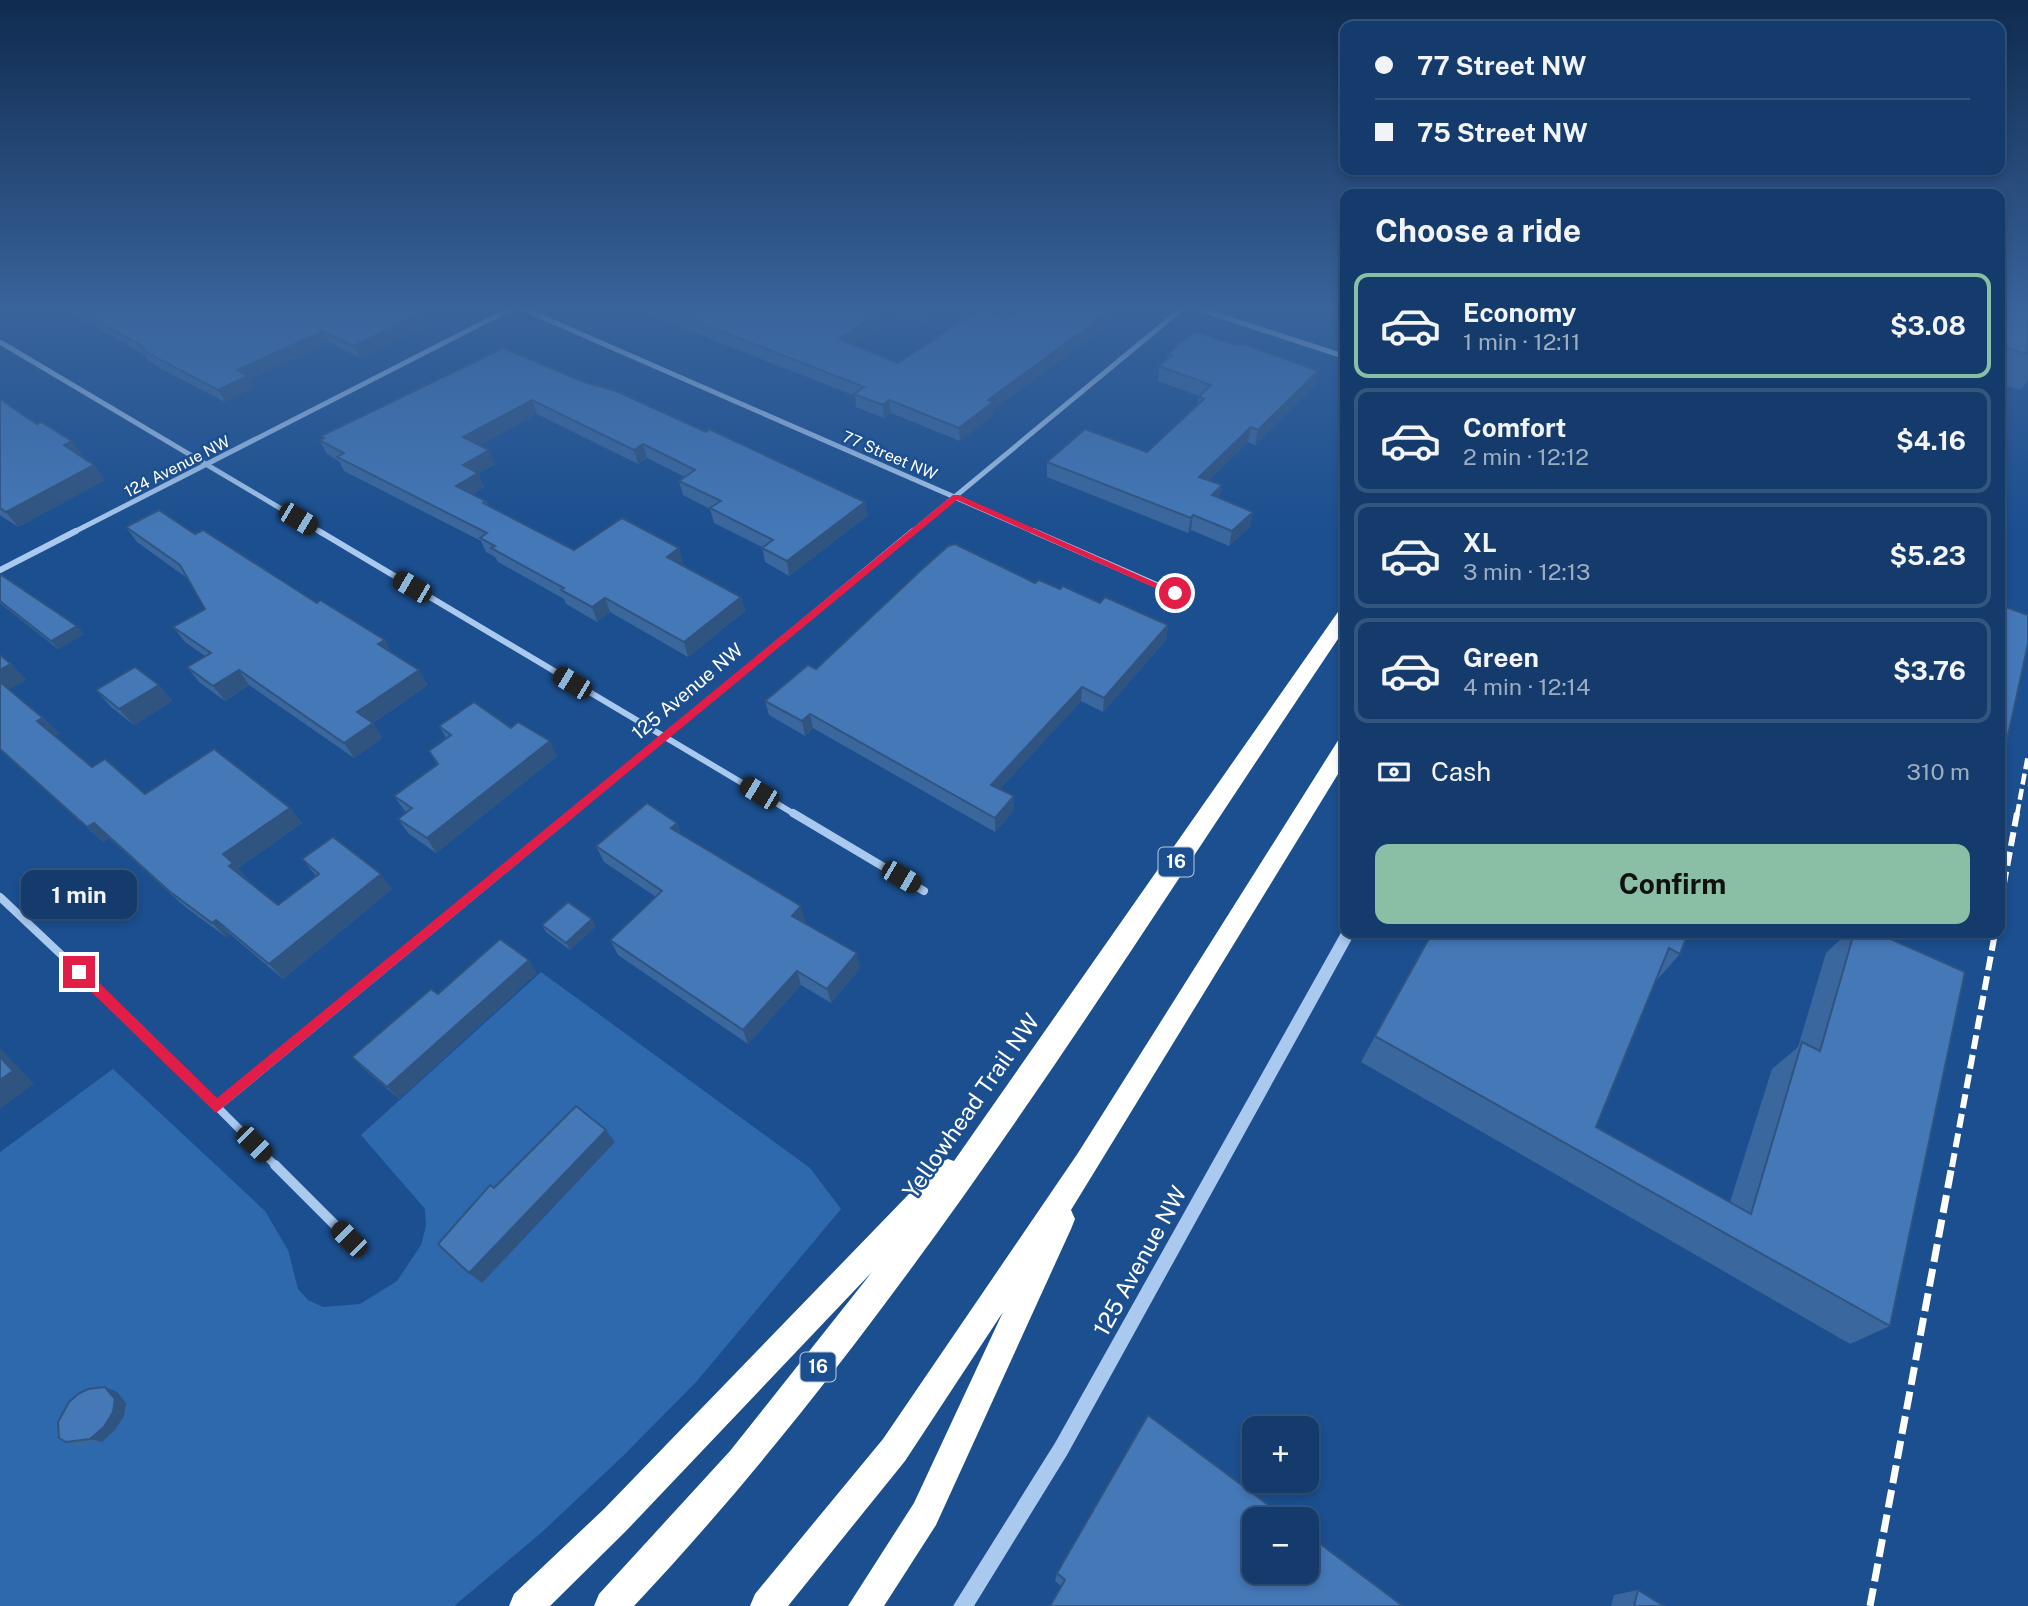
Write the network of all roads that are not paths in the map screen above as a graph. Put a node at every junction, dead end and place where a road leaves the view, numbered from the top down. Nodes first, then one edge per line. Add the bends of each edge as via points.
1 (68, 382) edge
2 (368, 382) edge
3 (690, 382) edge
4 (1094, 382) edge
5 (207, 464) junction
6 (956, 496) junction
7 (0, 570) edge
8 (1175, 593) dead end
9 (1340, 622) edge
10 (664, 737) junction
11 (1340, 754) edge
12 (925, 891) dead end
13 (0, 897) edge
14 (1345, 938) edge
15 (216, 1107) junction
16 (1005, 1112) junction
17 (1087, 1162) junction
18 (349, 1239) dead end
19 (526, 1606) edge
20 (611, 1606) edge
21 (767, 1606) edge
22 (865, 1606) edge
23 (963, 1606) edge

1 - 5 street
2 - 5 street, 124 Avenue NW
3 - 6 street, 77 Street NW
4 - 6 street, 125 Avenue NW
5 - 7 street, 124 Avenue NW
5 - 10 street
6 - 8 street, 77 Street NW
6 - 10 street, 125 Avenue NW
9 - 16 highway, Yellowhead Trail NW / 16
10 - 12 street
10 - 15 street, 125 Avenue NW
11 - 17 highway
13 - 15 street
14 - 23 street, 125 Avenue NW via 1061,1449
15 - 18 street
16 - 19 highway via 615,1520
16 - 20 highway, Yellowhead Trail NW / 16 via 754,1450
17 - 21 highway via 894,1450
17 - 22 highway via 925,1514

